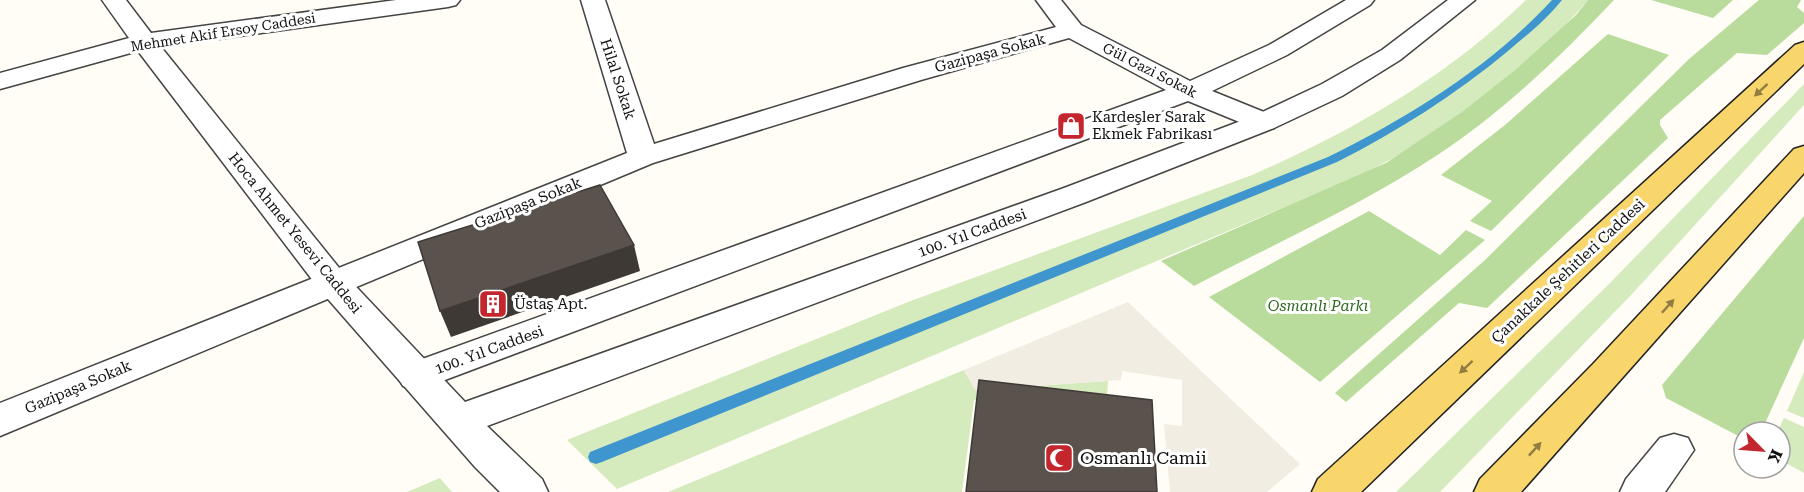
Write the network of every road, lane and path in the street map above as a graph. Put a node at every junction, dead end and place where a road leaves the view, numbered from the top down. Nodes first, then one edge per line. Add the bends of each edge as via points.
1 (114, 0) edge
2 (448, 0) edge
3 (593, 0) edge
4 (1048, 0) edge
5 (1362, 0) edge
6 (1463, 0) edge
7 (1072, 30) junction
8 (144, 42) junction
9 (1804, 50) edge
10 (0, 81) edge
11 (1189, 91) junction
12 (1264, 122) junction
13 (1804, 155) edge
14 (643, 157) junction
15 (332, 282) junction
16 (416, 376) junction
17 (0, 420) edge
18 (458, 421) junction
19 (1674, 450) dead end
20 (527, 492) edge
21 (1333, 492) edge
22 (1495, 492) edge
23 (1641, 492) edge

1 - 8 street, Hoca Ahmet Yesevi Caddesi
2 - 8 street, Mehmet Akif Ersoy Caddesi
3 - 14 street, Hilal Sokak
4 - 7 street, Gül Gazi Sokak
5 - 11 street, 100. Yıl Caddesi via 1265,58
6 - 12 street, 100. Yıl Caddesi via 1391,55 1332,90
7 - 11 street, Gül Gazi Sokak
7 - 14 street, Gazipaşa Sokak via 912,74
8 - 10 street, Mehmet Akif Ersoy Caddesi
8 - 15 street, Hoca Ahmet Yesevi Caddesi
9 -> 21 main road, Çanakkale Şehitleri Caddesi
11 - 12 street, Gül Gazi Sokak
11 - 16 street, 100. Yıl Caddesi
12 - 18 street, 100. Yıl Caddesi
22 -> 13 main road
14 - 15 street, Gazipaşa Sokak
15 - 16 street, Hoca Ahmet Yesevi Caddesi
15 - 17 street, Gazipaşa Sokak
16 - 18 street, Hoca Ahmet Yesevi Caddesi
18 - 20 street, Hoca Ahmet Yesevi Caddesi
19 - 23 street

